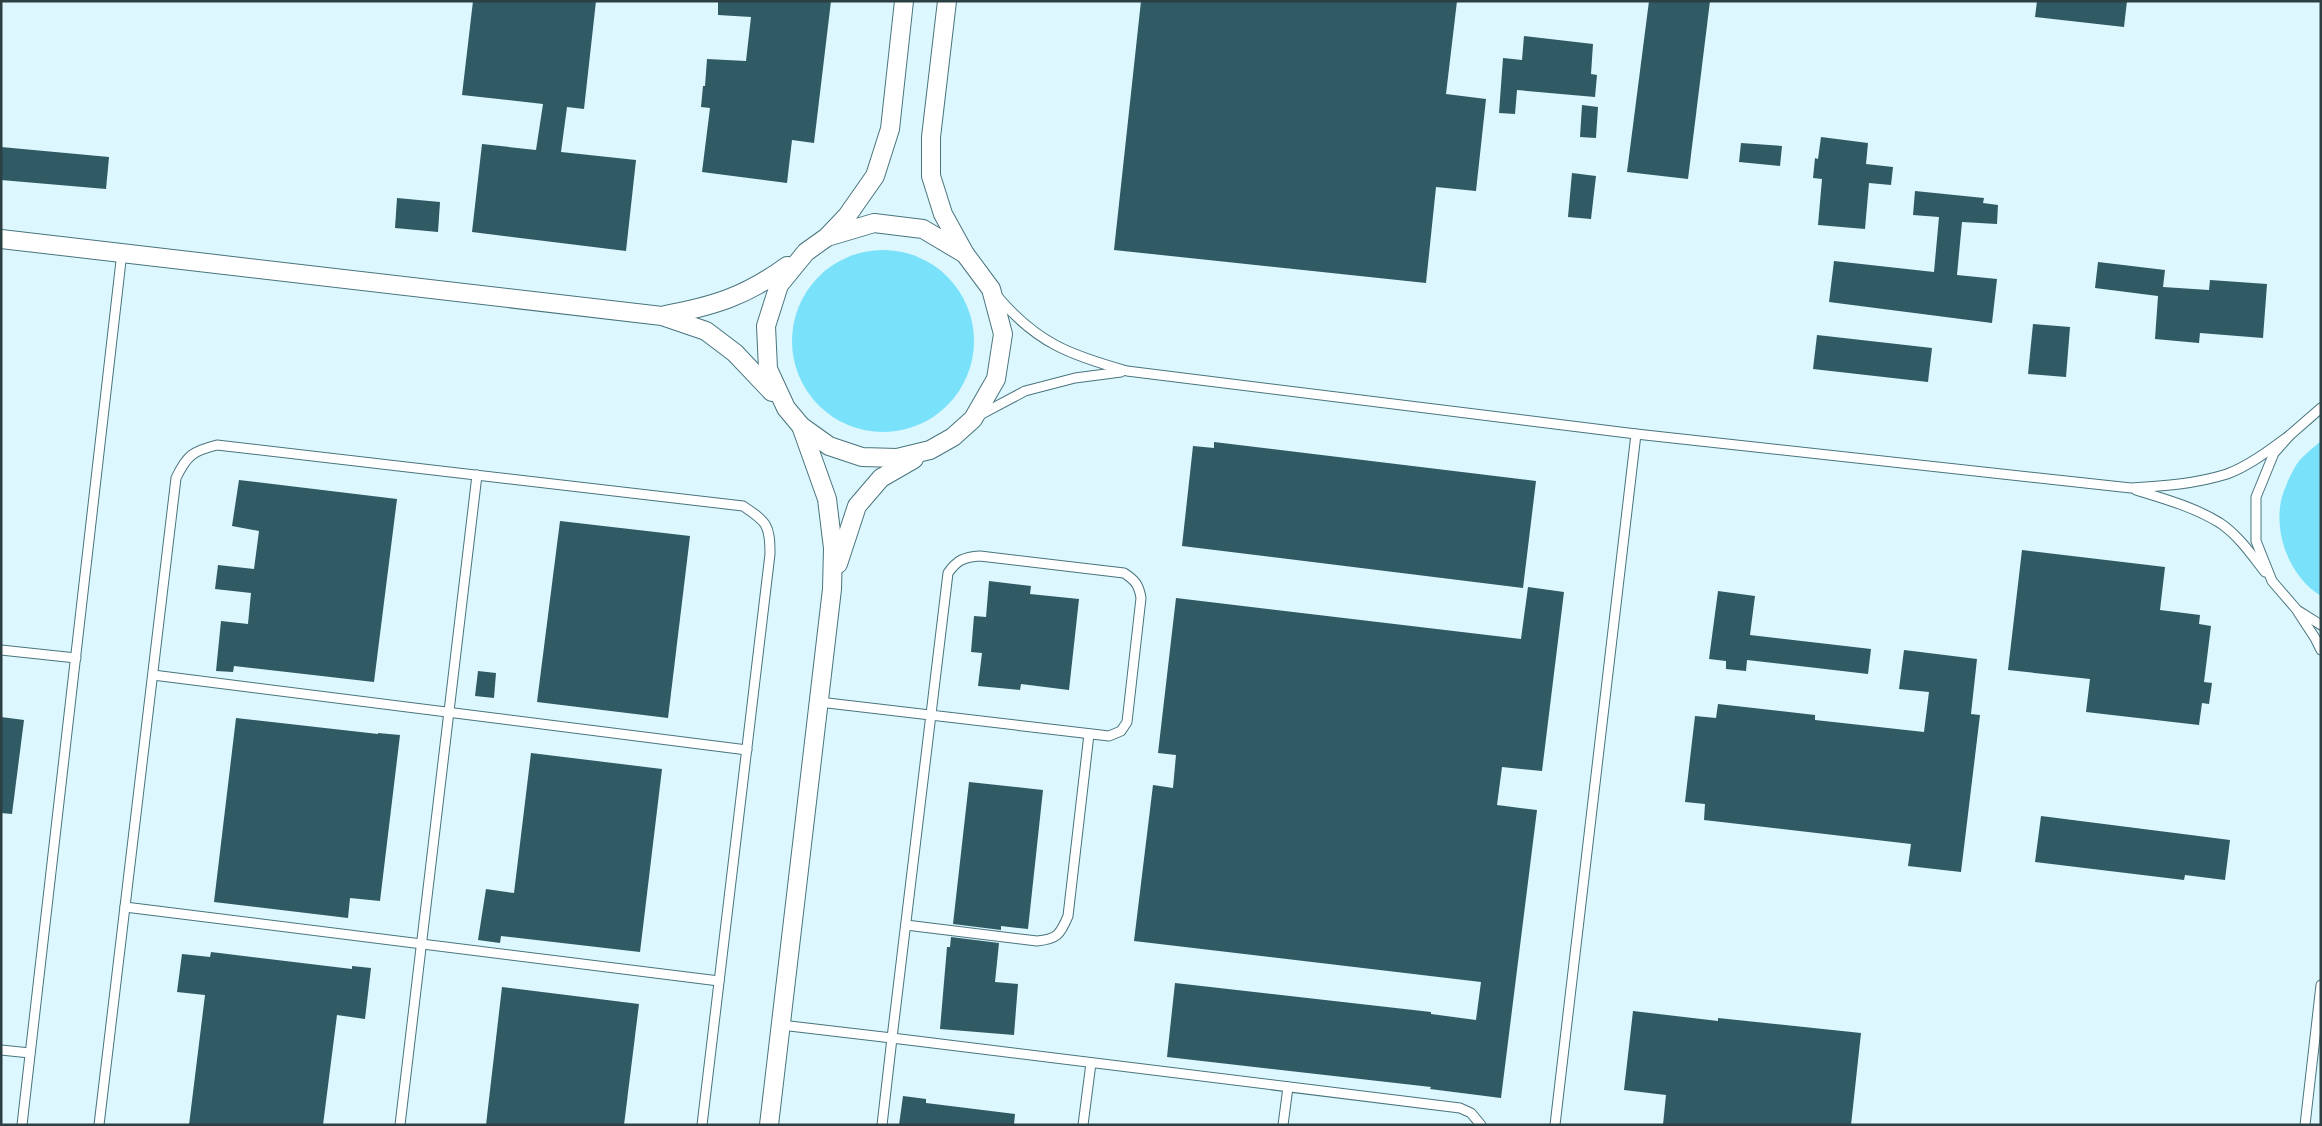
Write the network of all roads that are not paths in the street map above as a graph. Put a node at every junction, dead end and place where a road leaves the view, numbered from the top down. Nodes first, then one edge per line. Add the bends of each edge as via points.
1 (904, 1) edge
2 (947, 1) edge
3 (827, 237) junction
4 (1, 239) edge
5 (122, 252) junction
6 (806, 252) junction
7 (965, 254) junction
8 (991, 290) junction
9 (662, 316) junction
10 (1127, 371) junction
11 (786, 408) junction
12 (2321, 408) edge
13 (2321, 415) edge
14 (973, 419) junction
15 (2306, 422) junction
16 (801, 426) junction
17 (1636, 434) junction
18 (2290, 435) junction
19 (930, 450) junction
20 (477, 475) junction
21 (2131, 488) junction
22 (2272, 581) junction
23 (832, 589) junction
24 (2297, 610) junction
25 (2321, 625) edge
26 (1, 650) edge
27 (2321, 650) edge
28 (76, 658) junction
29 (153, 675) junction
30 (819, 702) junction
31 (449, 712) junction
32 (931, 714) junction
33 (1089, 734) junction
34 (747, 750) junction
35 (125, 907) junction
36 (906, 925) junction
37 (421, 944) junction
38 (719, 981) junction
39 (2321, 985) edge
40 (781, 1025) junction
41 (892, 1038) junction
42 (1, 1050) edge
43 (30, 1053) junction
44 (1091, 1063) junction
45 (1288, 1087) junction
46 (22, 1125) edge
47 (99, 1125) edge
48 (400, 1125) edge
49 (702, 1125) edge
50 (769, 1125) edge
51 (882, 1125) edge
52 (1084, 1125) edge
53 (1283, 1125) edge
54 (1481, 1125) edge
55 (1555, 1125) edge
56 (2305, 1125) edge

1 - 3 street via 890,129 875,176 847,216
2 - 7 street via 931,136 931,176 943,214
3 - 6 street
3 - 7 street via 874,223 914,227
4 - 5 street
5 - 9 street
5 - 28 lane
6 - 9 street via 741,295 703,308
6 - 11 street via 779,285 766,326 768,369
7 - 8 street
8 - 10 lane via 1032,332 1079,358
8 - 14 street via 1003,334 996,379
9 - 11 street via 706,331 758,375
10 - 14 lane via 1075,378 1025,391
10 - 17 lane
11 - 16 street
12 - 15 lane
13 - 15 lane
14 - 19 street via 953,437
15 - 18 lane
16 - 19 street via 829,446 862,457 896,458
16 - 23 street via 827,499
17 - 21 lane
17 - 55 lane
18 - 21 lane via 2228,473 2184,484
18 - 22 lane via 2274,453 2256,497 2256,541
19 - 23 street via 880,478 857,506 842,546
20 - 29 lane via 217,445 195,451 183,462 176,478
20 - 31 lane
20 - 34 lane via 743,506 760,517 770,532 770,554
21 - 22 lane via 2181,503 2221,524 2248,550
22 - 24 lane
23 - 30 street
24 - 25 lane
24 - 27 lane
26 - 28 lane
28 - 43 lane
29 - 31 lane
29 - 35 lane
30 - 32 lane
30 - 40 street
31 - 34 lane
31 - 37 lane
32 - 33 lane
32 - 33 lane via 948,573 955,562 980,556 1124,573 1140,588 1141,598 1127,722 1121,731 1109,736
32 - 36 lane
33 - 36 lane via 1068,916 1061,932 1050,939 1037,941
34 - 38 lane
35 - 37 lane
35 - 47 lane
36 - 41 lane
37 - 38 lane
37 - 48 lane
38 - 49 lane
39 - 56 lane
40 - 41 lane
40 - 50 street
41 - 44 lane
41 - 51 lane
42 - 43 lane
43 - 46 lane
44 - 45 lane
44 - 52 lane
45 - 53 lane
45 - 54 lane via 1460,1108 1471,1113

